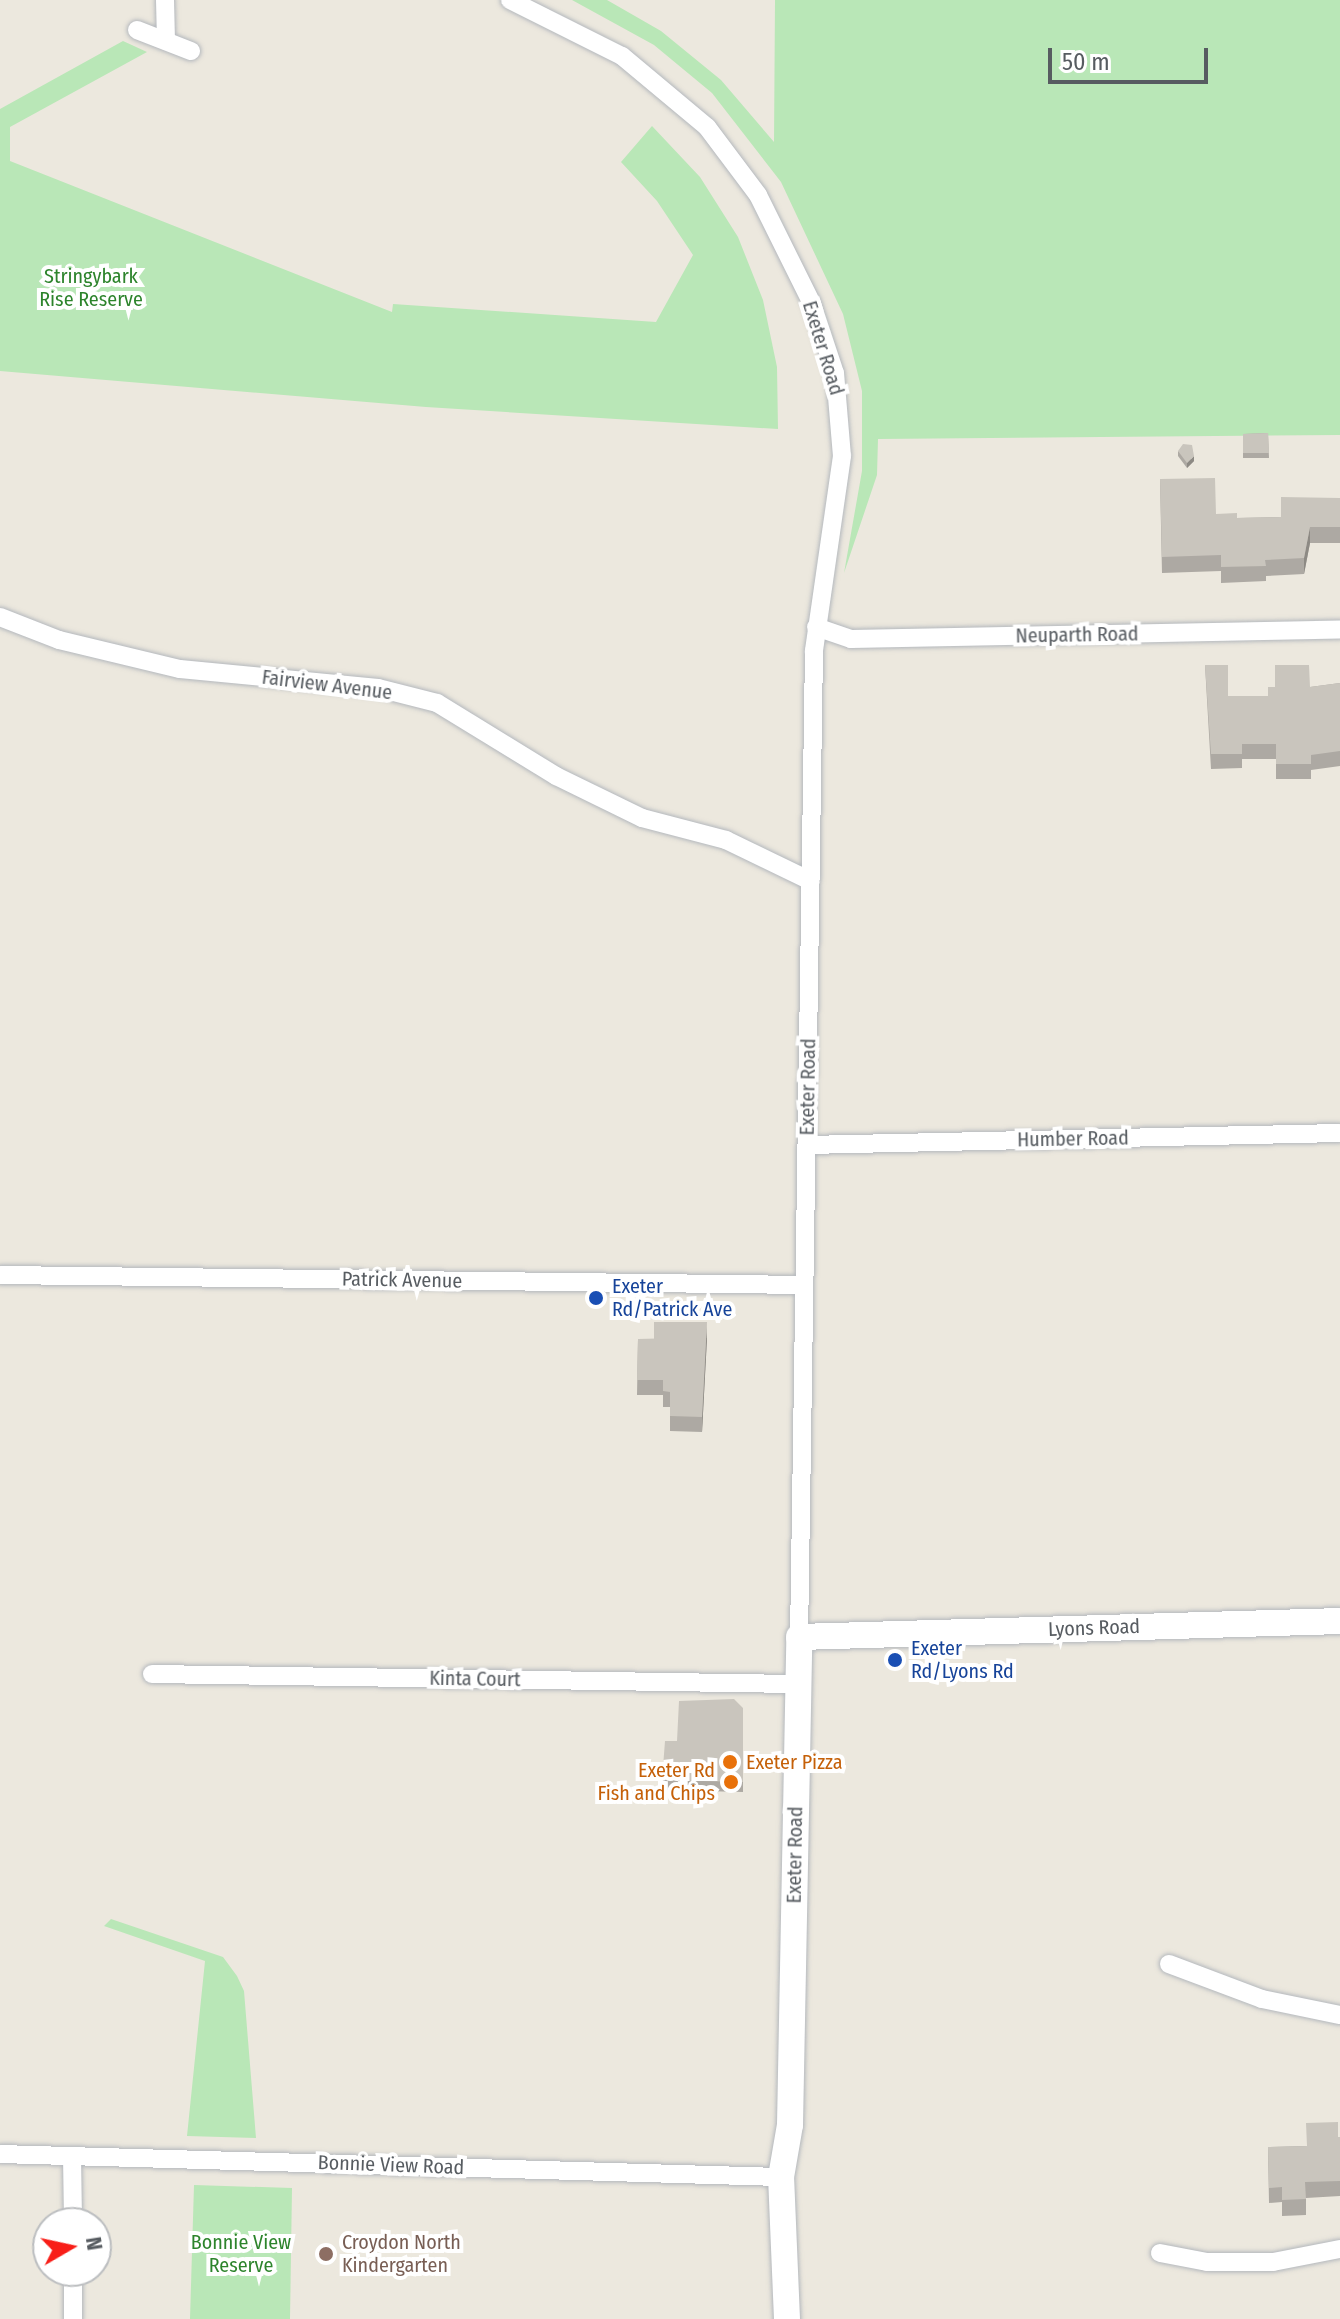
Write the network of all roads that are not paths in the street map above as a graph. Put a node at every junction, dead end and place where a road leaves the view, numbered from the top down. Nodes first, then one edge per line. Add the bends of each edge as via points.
1 (165, 0) edge
2 (510, 0) edge
3 (137, 30) dead end
4 (166, 41) junction
5 (191, 51) dead end
6 (0, 617) edge
7 (816, 627) junction
8 (1340, 630) edge
9 (811, 881) junction
10 (1340, 1133) edge
11 (807, 1145) junction
12 (0, 1275) edge
13 (804, 1285) junction
14 (1340, 1621) edge
15 (799, 1637) junction
16 (152, 1674) dead end
17 (798, 1684) junction
18 (1169, 1964) dead end
19 (1340, 2015) edge
20 (0, 2154) edge
21 (72, 2156) junction
22 (781, 2177) junction
23 (73, 2207) edge
24 (1340, 2249) edge
25 (1160, 2253) dead end
26 (73, 2287) edge
27 (73, 2319) edge
28 (787, 2319) edge

1 - 4 street
2 - 7 street, Exeter Road via 622,56 680,101 737,163 787,251 817,318 842,418 842,456
3 - 4 street
4 - 5 street
6 - 9 street, Fairview Avenue via 59,640 180,669 378,688 437,703 556,776 627,811 726,840
7 - 8 street, Neuparth Road via 851,639
7 - 9 street, Exeter Road
9 - 11 street, Exeter Road
10 - 11 street, Humber Road
11 - 13 street, Exeter Road
12 - 13 street, Patrick Avenue
13 - 15 street, Exeter Road
14 - 15 main road, Lyons Road
15 - 17 main road, Exeter Road
16 - 17 street, Kinta Court
17 - 22 main road, Exeter Road via 790,2125
18 - 19 street via 1262,1999
20 - 21 street, Bonnie View Road
21 - 22 street, Bonnie View Road
21 - 23 street
22 - 28 main road, Exeter Road
24 - 25 street via 1273,2262 1207,2262
26 - 27 street

